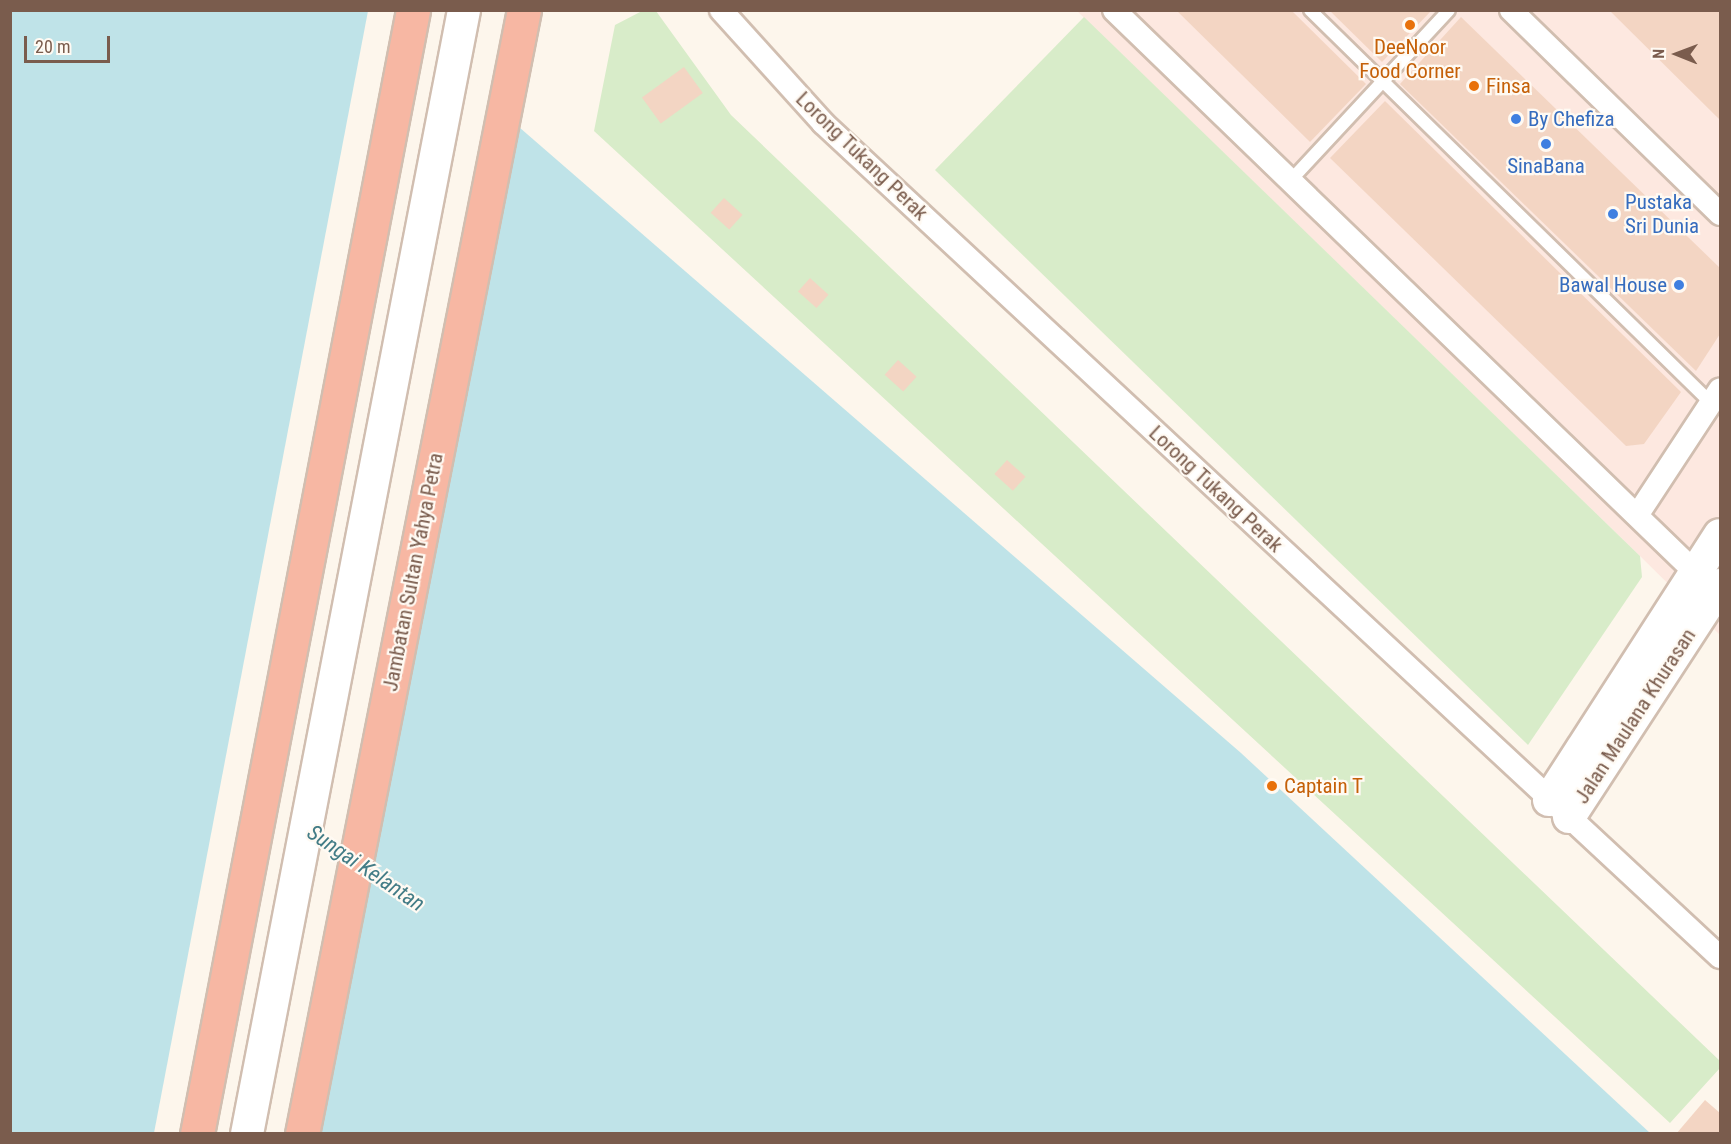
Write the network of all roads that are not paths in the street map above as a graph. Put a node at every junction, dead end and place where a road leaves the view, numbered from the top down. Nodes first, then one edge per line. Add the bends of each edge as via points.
1 (413, 10) edge
2 (464, 10) edge
3 (524, 10) edge
4 (722, 10) edge
5 (1114, 10) edge
6 (1310, 10) edge
7 (1449, 10) edge
8 (1511, 10) edge
9 (1382, 82) junction
10 (1291, 180) junction
11 (1720, 214) edge
12 (1716, 396) edge
13 (1638, 514) junction
14 (1715, 570) edge
15 (1559, 808) junction
16 (1720, 957) edge
17 (197, 1134) edge
18 (247, 1134) edge
19 (302, 1134) edge

1 - 17 highway
2 - 18 main road
3 - 19 highway, Jambatan Sultan Yahya Petra
4 - 15 street, Lorong Tukang Perak via 823,123
5 - 10 street
6 - 9 lane
7 - 9 lane
8 - 11 street
9 - 10 lane
9 - 12 lane
10 - 13 street
12 - 13 street
13 - 14 street via 1664,539
14 - 15 main road, Jalan Maulana Khurasan
15 - 16 street, Lorong Tukang Perak

